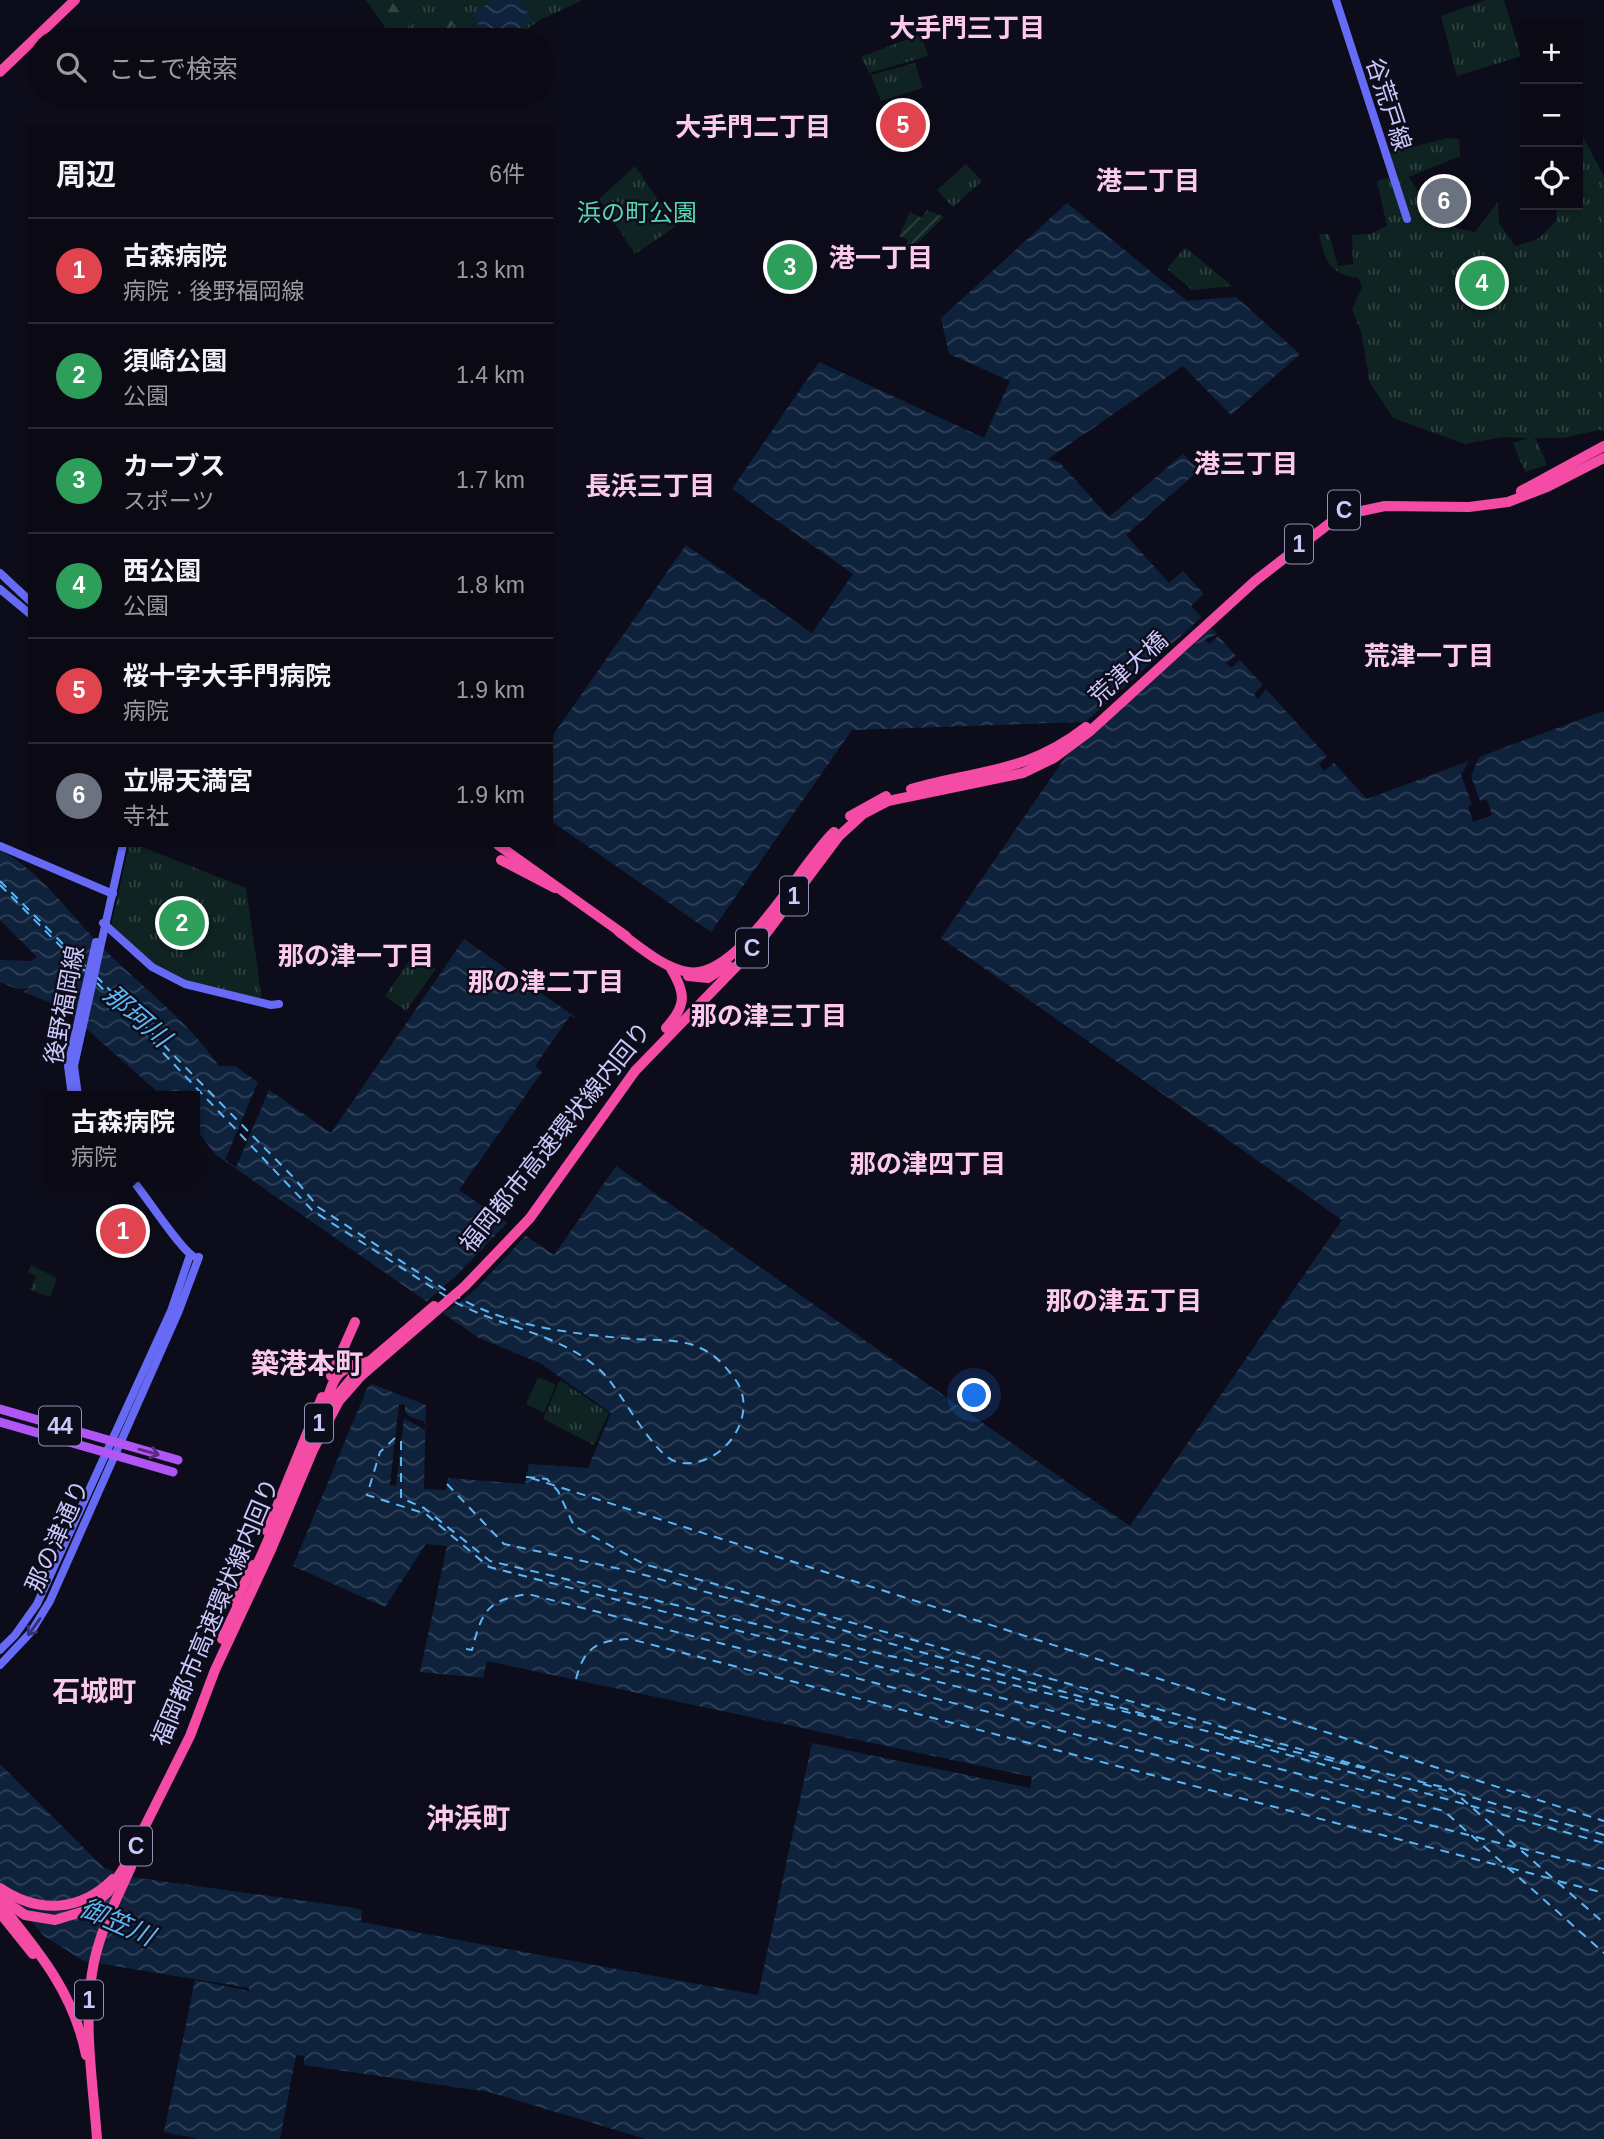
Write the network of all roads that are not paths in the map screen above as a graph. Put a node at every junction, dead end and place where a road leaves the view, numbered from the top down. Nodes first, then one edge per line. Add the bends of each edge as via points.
1 (75, 0) edge
2 (1336, 0) edge
3 (46, 28) edge
4 (28, 45) edge
5 (0, 72) edge
6 (1407, 219) dead end
7 (1604, 446) edge
8 (1604, 452) edge
9 (1604, 458) edge
10 (1604, 464) edge
11 (1521, 491) junction
12 (1412, 505) junction
13 (0, 573) edge
14 (0, 589) edge
15 (28, 599) edge
16 (28, 612) edge
17 (1206, 622) junction
18 (1074, 740) junction
19 (953, 788) junction
20 (897, 793) junction
21 (0, 846) edge
22 (120, 847) edge
23 (499, 847) edge
24 (505, 856) junction
25 (110, 893) junction
26 (103, 922) junction
27 (669, 966) junction
28 (279, 1004) dead end
29 (674, 1019) junction
30 (80, 1023) junction
31 (71, 1091) edge
32 (77, 1091) edge
33 (605, 1106) junction
34 (589, 1137) junction
35 (134, 1182) edge
36 (141, 1182) edge
37 (526, 1213) joint
38 (195, 1256) junction
39 (439, 1310) joint
40 (355, 1322) dead end
41 (328, 1383) junction
42 (0, 1409) edge
43 (0, 1422) edge
44 (116, 1442) junction
45 (111, 1453) junction
46 (178, 1460) dead end
47 (173, 1472) dead end
48 (223, 1636) junction
49 (0, 1650) edge
50 (0, 1665) edge
51 (215, 1670) junction
52 (190, 1736) junction
53 (169, 1775) junction
54 (0, 1888) edge
55 (0, 1900) edge
56 (0, 1913) edge
57 (98, 2139) edge

1 - 3 highway
2 - 6 main road, 谷荒戸線
4 - 5 highway
7 - 11 highway
8 - 11 highway, C
9 - 12 highway, 1 via 1508,502 1469,507
10 - 12 highway via 1509,507 1469,511
11 - 17 highway, C via 1478,501 1385,500 1342,511 1288,545
12 - 17 highway, 1 via 1361,510 1322,527
13 - 15 main road
14 - 16 main road
17 - 18 highway, 荒津大橋 / 1
18 - 19 highway, 1 via 1033,769
18 - 20 highway, 福岡都市高速環状線内回り / 1 via 1021,765
19 - 27 highway via 904,793 861,812 827,838 726,960 696,972
19 - 34 highway, 1 via 888,801 863,814 839,835 767,933 647,1056
20 - 27 highway via 866,804 842,824 787,898 723,970 699,979
20 - 33 highway, 福岡都市高速環状線内回り / C via 860,811 841,830 752,948 646,1055
21 - 25 main road
22 - 25 main road
23 - 24 highway
24 - 27 highway, bridge
24 - 27 highway, bridge via 565,892
25 - 26 main road, 後野福岡線
26 - 28 main road via 152,967 185,984
26 - 30 main road, 後野福岡線
27 - 29 highway via 684,992
29 - 33 highway via 637,1060
29 - 34 highway via 616,1089
30 - 31 main road, 後野福岡線 via 68,1066
30 - 32 main road, 後野福岡線 via 74,1066
33 - 37 highway, 福岡都市高速環状線内回り / C
34 - 39 highway, 1 via 530,1217
35 - 38 main road
36 - 38 main road
37 - 48 highway, 福岡都市高速環状線内回り / 1, bridge via 461,1282 357,1372 330,1403
38 - 44 main road, 那の津通り
39 - 51 highway, C via 361,1376 332,1413
40 - 41 highway
41 - 48 highway, bridge
41 - 51 highway, bridge via 341,1362 368,1358 390,1347 381,1357 344,1367 337,1374 309,1472 265,1578
42 - 44 main road, 44
43 - 45 main road, 44
44 - 45 main road, 那の津通り
44 -> 46 main road, 44
45 - 47 main road, 44
45 - 49 main road, 那の津通り via 37,1604
45 -> 50 main road, 那の津通り via 50,1601 31,1632
48 - 53 highway, 福岡都市高速環状線内回り / 1
51 - 52 highway, C
52 - 55 highway, C via 125,1866 96,1905 70,1917 48,1920 25,1915
52 - 57 highway, 1 via 109,1918 95,1963 90,2020
53 - 54 highway, C via 114,1878 83,1900 49,1907 26,1903
53 - 57 highway, 福岡都市高速環状線内回り / 1 via 108,1918 94,1963 89,2020
55 - 57 highway via 70,1999 84,2045
56 - 57 highway via 54,1982 76,2023

